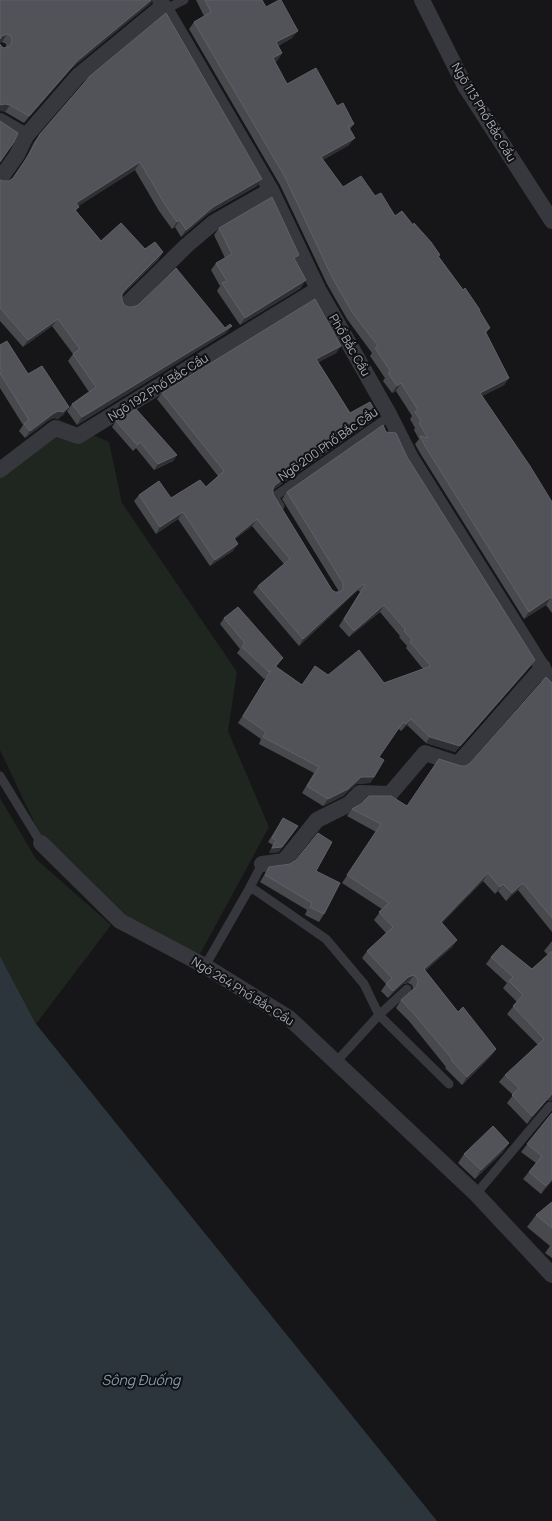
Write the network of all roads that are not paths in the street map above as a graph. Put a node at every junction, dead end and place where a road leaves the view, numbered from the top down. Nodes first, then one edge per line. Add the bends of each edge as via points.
1 (184, 0) edge
2 (422, 0) edge
3 (163, 5) edge
4 (0, 120) edge
5 (26, 136) junction
6 (0, 179) edge
7 (272, 190) junction
8 (552, 221) edge
9 (318, 289) junction
10 (126, 305) edge
11 (390, 416) junction
12 (0, 470) edge
13 (284, 513) edge
14 (543, 667) junction
15 (552, 683) edge
16 (0, 776) edge
17 (41, 843) joint
18 (262, 864) joint
19 (249, 889) junction
20 (205, 966) junction
21 (407, 989) dead end
22 (380, 1015) junction
23 (336, 1062) junction
24 (449, 1084) dead end
25 (550, 1106) edge
26 (476, 1194) junction
27 (552, 1275) edge

1 - 3 lane
2 - 8 street, Ngõ 113 Phố Bắc Cầu via 465,86
3 - 5 street via 78,76
3 - 7 street, Phố Bắc Cầu
4 - 5 street
5 - 6 street
7 - 9 street, Phố Bắc Cầu
7 - 10 street via 212,223
9 - 11 street, Phố Bắc Cầu
9 - 12 street, Ngõ 192 Phố Bắc Cầu via 78,436 55,428
11 - 13 lane, Ngõ 200 Phố Bắc Cầu via 274,497
11 - 14 street, Phố Bắc Cầu via 411,458
14 - 15 street, Phố Bắc Cầu
14 - 18 street via 458,764 425,753 390,794 360,793 349,804 317,820 284,861
16 - 17 lane, Ngõ 264 Phố Bắc Cầu
17 - 20 street, Ngõ 264 Phố Bắc Cầu via 120,921
18 - 19 lane
19 - 20 lane
19 - 22 lane via 326,939 364,984
20 - 23 street, Ngõ 264 Phố Bắc Cầu via 289,1018
21 - 22 lane
22 - 23 lane
22 - 24 lane
23 - 26 street, Ngõ 264 Phố Bắc Cầu
25 - 26 lane
26 - 27 street, Ngõ 264 Phố Bắc Cầu

